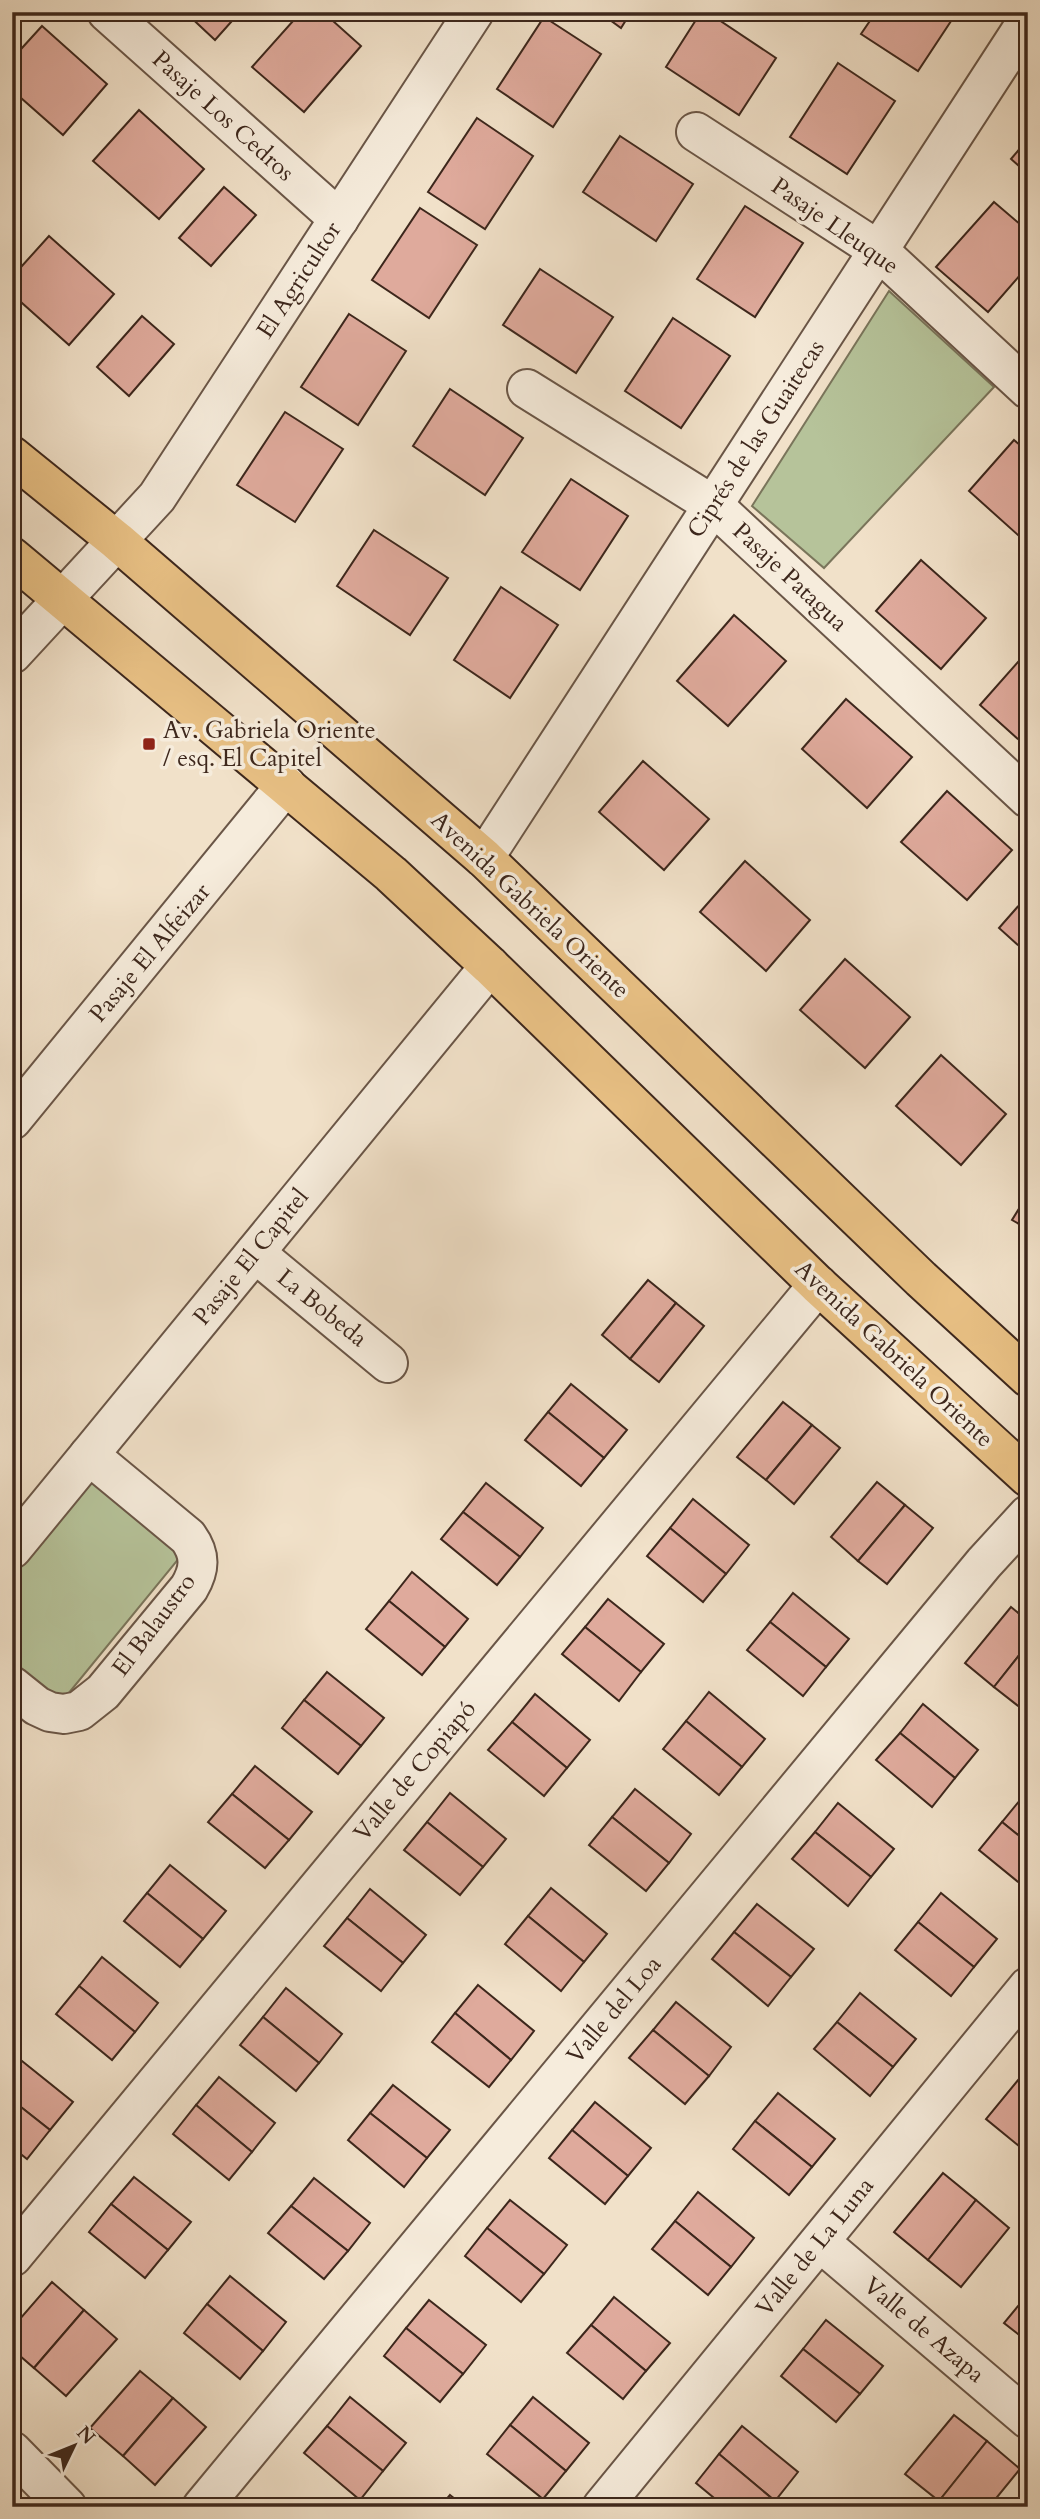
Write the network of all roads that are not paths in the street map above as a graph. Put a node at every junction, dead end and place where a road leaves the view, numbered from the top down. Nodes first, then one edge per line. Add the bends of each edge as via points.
1 (107, 12) edge
2 (474, 12) edge
3 (1028, 20) edge
4 (696, 132) dead end
5 (339, 219) junction
6 (878, 250) junction
7 (1028, 388) edge
8 (527, 389) dead end
9 (12, 456) edge
10 (713, 505) junction
11 (117, 541) junction
12 (12, 557) edge
13 (63, 599) junction
14 (12, 654) edge
15 (286, 785) junction
16 (1028, 799) edge
17 (484, 858) junction
18 (491, 966) junction
19 (12, 1120) edge
20 (255, 1253) junction
21 (818, 1285) junction
22 (388, 1363) dead end
23 (1028, 1377) edge
24 (89, 1455) junction
25 (1028, 1477) edge
26 (1028, 1514) edge
27 (12, 1549) edge
28 (12, 1686) edge
29 (1026, 1993) edge
30 (820, 2242) junction
31 (12, 2257) edge
32 (1028, 2419) edge
33 (12, 2451) edge
34 (610, 2504) edge
35 (67, 2507) edge
36 (202, 2507) edge

1 - 5 street, Pasaje Los Cedros
2 - 5 street, El Agricultor
3 - 6 street, Ciprés de las Guaitecas
4 - 6 street, Pasaje Lleuque
5 - 11 street, El Agricultor via 158,498
6 - 7 street, Pasaje Lleuque
6 - 10 street, Ciprés de las Guaitecas
8 - 10 street, Pasaje Patagua
9 - 11 main road, Avenida Gabriela Oriente
10 - 16 street, Pasaje Patagua
10 - 17 street, Ciprés de las Guaitecas
11 - 13 street, El Agricultor
11 - 17 main road, Avenida Gabriela Oriente
12 - 13 main road, Avenida Gabriela Oriente
13 - 14 street, El Agricultor
13 - 15 main road, Avenida Gabriela Oriente
15 - 18 main road, Avenida Gabriela Oriente
15 - 19 street, Pasaje El Alfeizar
17 - 23 main road, Avenida Gabriela Oriente via 920,1279
18 - 20 street, Pasaje El Capitel
18 - 21 main road, Avenida Gabriela Oriente
20 - 22 street, La Bobeda
20 - 24 street, Pasaje El Capitel
21 - 25 main road, Avenida Gabriela Oriente
21 - 31 street, Valle de Copiapó
24 - 27 street, Pasaje El Capitel
24 - 28 street, El Balaustro via 188,1537 198,1559 197,1574 103,1692 79,1711 50,1712
26 - 36 street, Valle del Loa
29 - 30 street, Valle de La Luna
30 - 32 street, Valle de Azapa
30 - 34 street, Valle de La Luna
33 - 35 street

